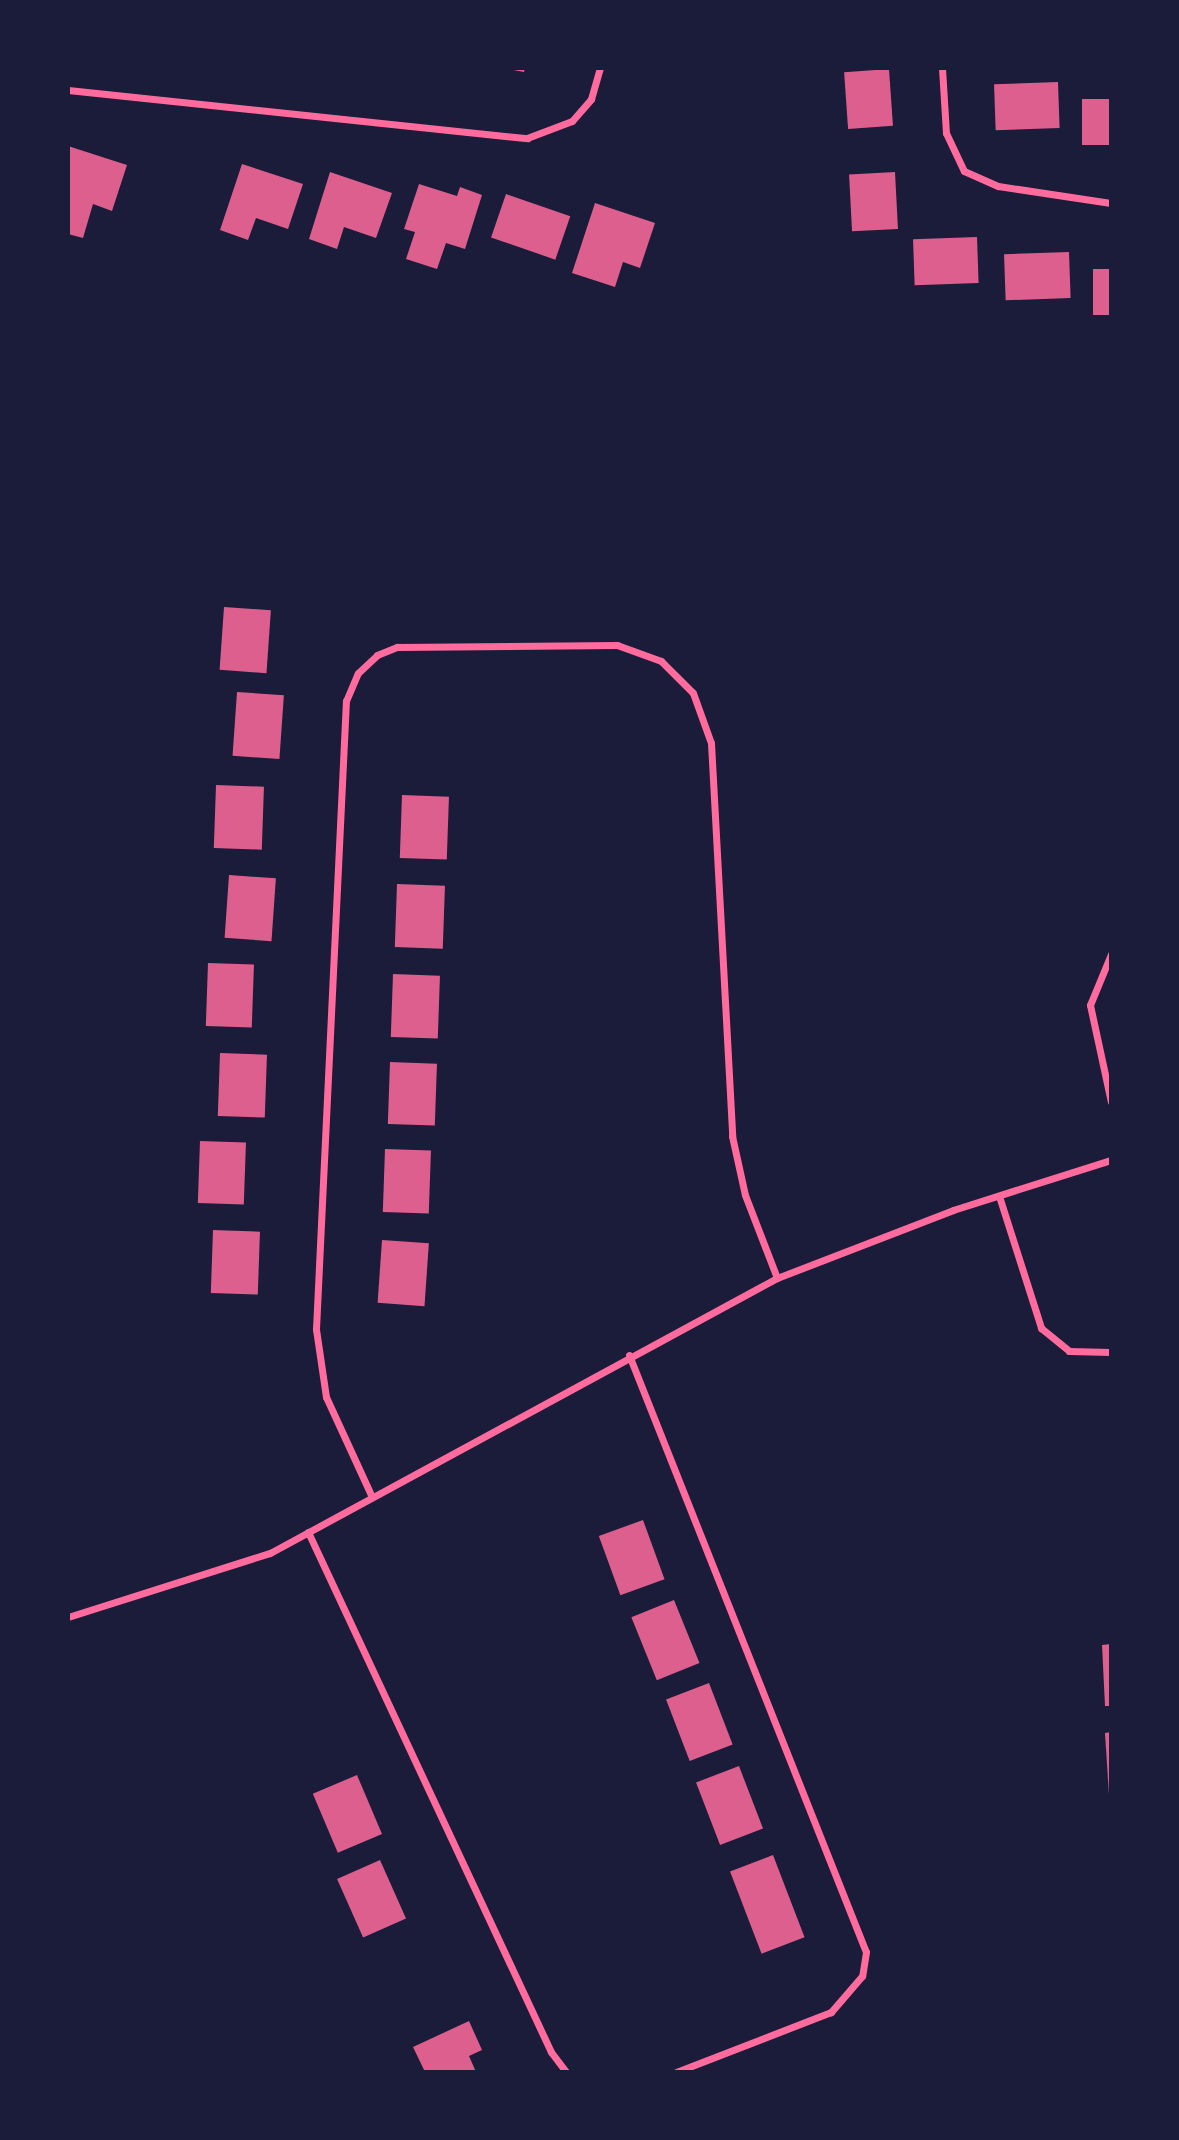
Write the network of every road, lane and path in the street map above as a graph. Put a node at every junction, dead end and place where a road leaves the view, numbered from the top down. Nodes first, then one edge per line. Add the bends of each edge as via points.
1 (600, 68) edge
2 (942, 68) edge
3 (68, 90) edge
4 (1111, 203) edge
5 (1111, 954) edge
6 (1111, 1102) edge
7 (1111, 1160) edge
8 (999, 1196) junction
9 (777, 1278) junction
10 (1111, 1352) edge
11 (629, 1355) junction
12 (372, 1497) junction
13 (308, 1532) junction
14 (68, 1617) edge
15 (566, 2072) edge
16 (676, 2072) edge

1 - 3 street via 591,99 572,121 527,138
2 - 4 street via 946,133 964,171 998,186
5 - 6 street via 1090,1005
7 - 8 street
8 - 9 street
8 - 10 street via 1041,1328 1069,1351
9 - 11 street
9 - 12 street via 745,1195 732,1136 711,743 693,693 660,660 617,645 397,647 377,655 358,673 346,702 317,1329 326,1397
11 - 12 street
11 - 16 street via 866,1952 862,1976 831,2012
12 - 13 street
13 - 14 street via 257,1558
13 - 15 street via 551,2052

